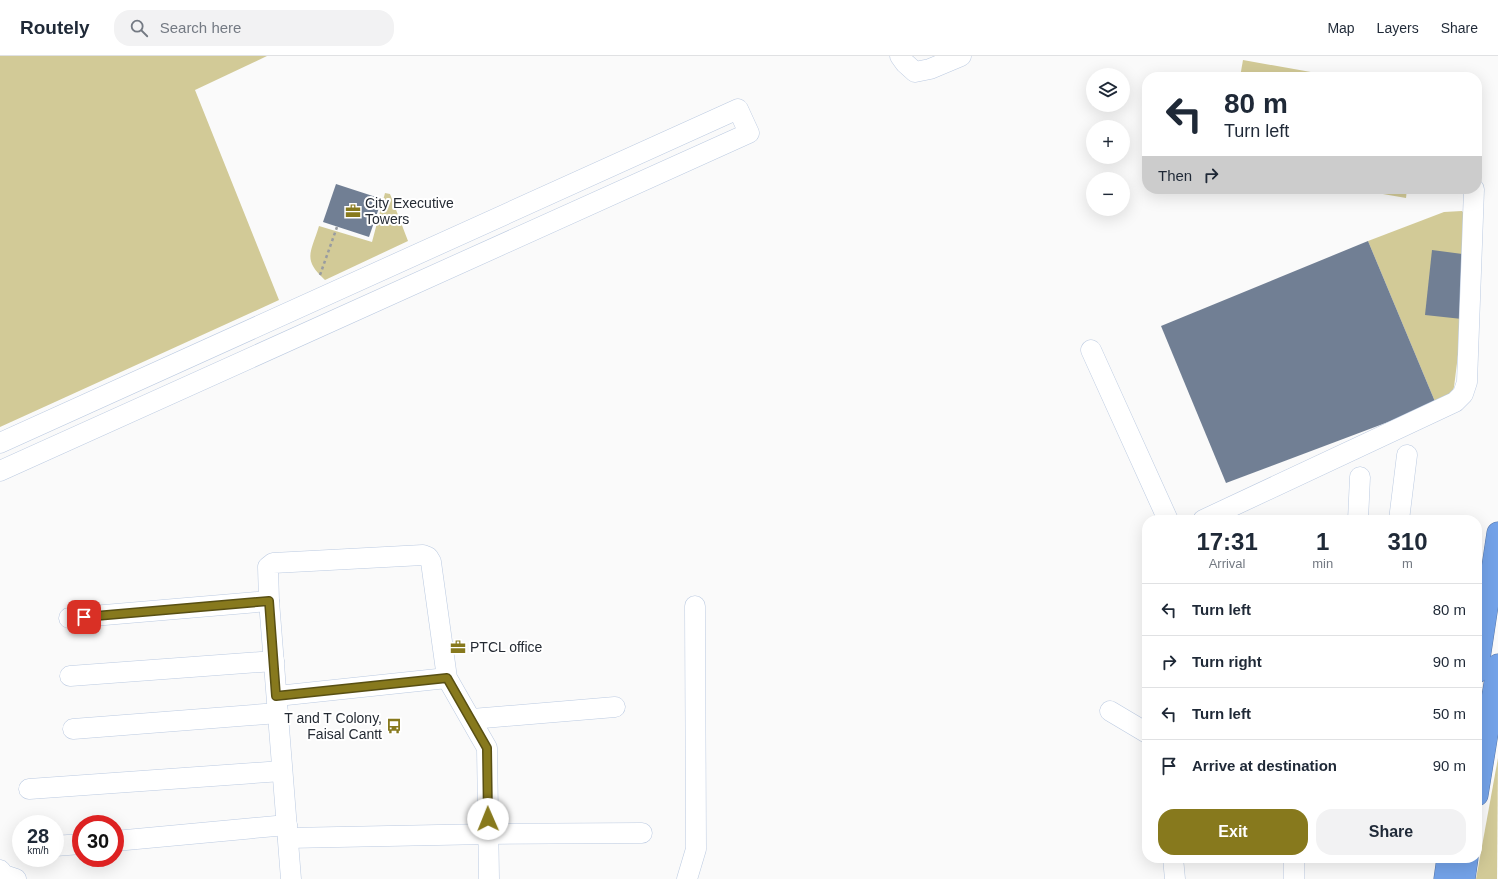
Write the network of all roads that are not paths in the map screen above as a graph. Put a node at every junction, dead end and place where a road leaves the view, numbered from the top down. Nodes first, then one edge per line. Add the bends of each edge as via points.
1 (900, 56) edge
2 (961, 56) edge
3 (553, 193) junction
4 (1474, 194) edge
5 (564, 216) junction
6 (1091, 350) dead end
7 (156, 372) junction
8 (167, 396) junction
9 (0, 443) edge
10 (1407, 455) dead end
11 (0, 471) edge
12 (1360, 477) dead end
13 (1166, 515) edge
14 (1214, 515) edge
15 (1358, 515) edge
16 (1400, 515) edge
17 (1498, 533) edge
18 (269, 601) junction
19 (695, 606) dead end
20 (69, 618) dead end
21 (1482, 639) edge
22 (274, 661) junction
23 (70, 676) dead end
24 (1490, 677) edge
25 (447, 678) junction
26 (277, 705) junction
27 (615, 708) dead end
28 (1110, 711) dead end
29 (472, 719) junction
30 (73, 729) dead end
31 (1142, 730) edge
32 (1482, 750) edge
33 (282, 772) junction
34 (29, 789) dead end
35 (287, 832) junction
36 (642, 833) dead end
37 (488, 834) junction
38 (124, 841) edge
39 (1173, 863) edge
40 (1294, 863) edge
41 (1447, 863) edge
42 (1466, 863) edge
43 (0, 870) edge
44 (16, 879) edge
45 (291, 879) edge
46 (489, 879) edge
47 (687, 879) edge
48 (1175, 879) edge
49 (1294, 879) edge
50 (1445, 879) edge
51 (1464, 879) edge

1 - 2 street via 915,72 930,69
3 - 5 street
3 - 5 street via 738,109 749,133
3 - 7 street
4 - 14 street via 1467,382 1463,394 1455,402
5 - 8 street
6 - 13 street
7 - 8 street
7 - 9 street
8 - 11 street
10 - 16 street
12 - 15 street
17 - 21 highway
18 - 20 street
18 - 22 street
18 - 25 street via 267,574 268,567 273,563 423,555 430,562
19 - 47 street via 696,849
22 - 23 street
22 - 26 street
24 - 32 highway
25 - 26 street
25 - 29 street
26 - 30 street
26 - 33 street
27 - 29 street
28 - 31 street
29 - 37 street via 487,748
33 - 34 street
33 - 35 street
35 - 37 street
35 - 38 street
35 - 45 street
36 - 37 street
37 - 46 street
39 - 48 street
40 - 49 street
41 - 50 highway
42 - 51 highway
43 - 44 street via 4,875

